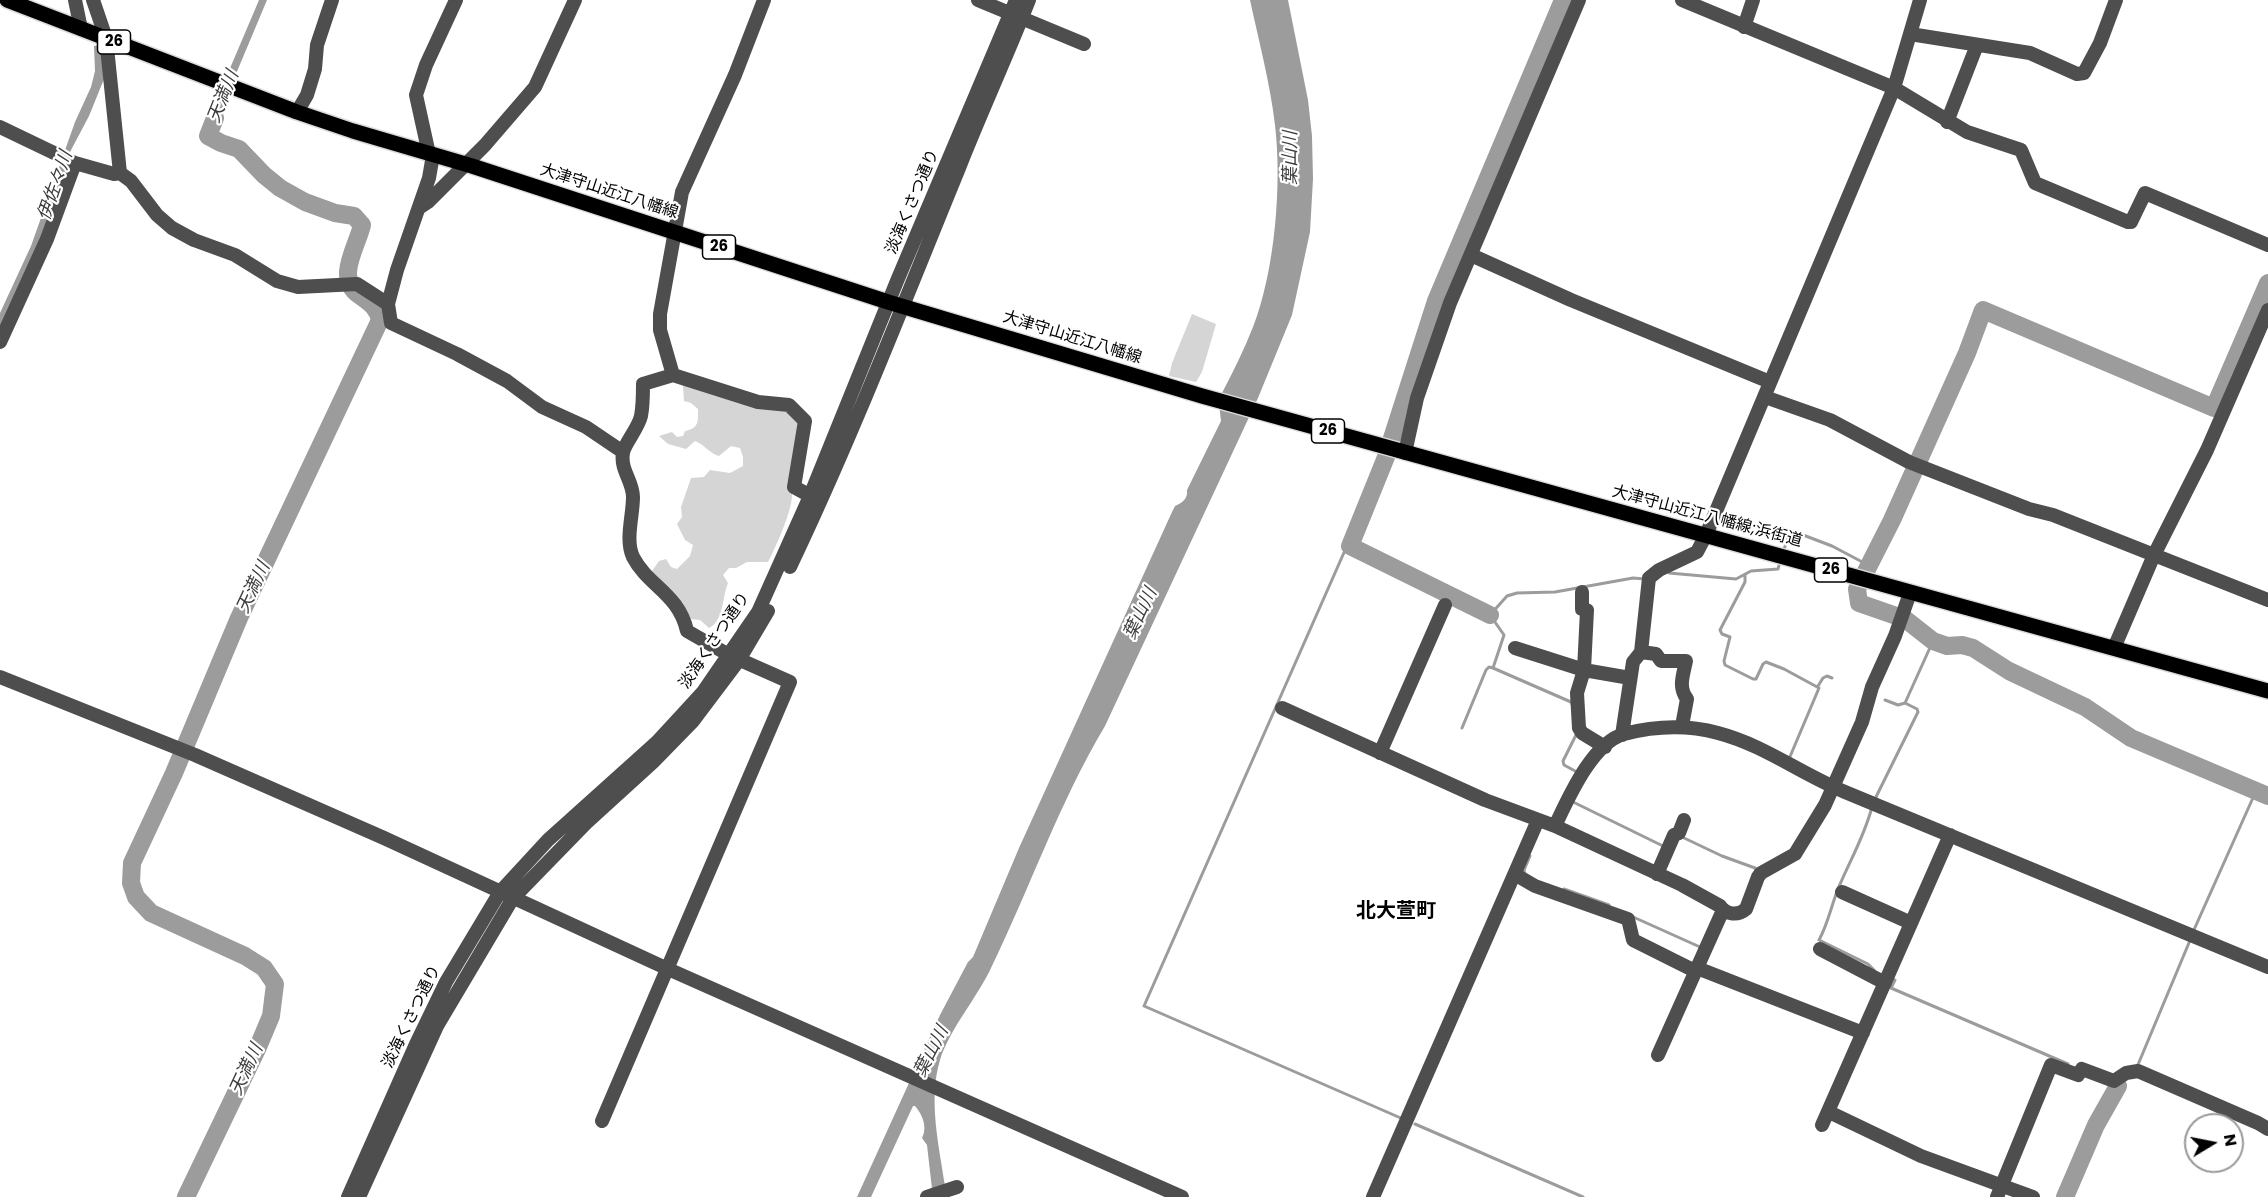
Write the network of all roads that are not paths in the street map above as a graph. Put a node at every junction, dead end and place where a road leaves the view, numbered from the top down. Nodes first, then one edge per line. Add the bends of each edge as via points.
1 (7, 0) edge
2 (75, 0) edge
3 (93, 0) edge
4 (332, 0) edge
5 (456, 0) edge
6 (575, 0) edge
7 (764, 0) edge
8 (978, 0) edge
9 (1016, 0) edge
10 (1029, 0) edge
11 (1579, 0) edge
12 (1682, 0) edge
13 (1753, 0) edge
14 (1920, 0) edge
15 (2116, 0) edge
16 (1016, 16) junction
17 (1744, 27) junction
18 (81, 29) junction
19 (1910, 33) junction
20 (106, 38) junction
21 (1084, 44) dead end
22 (1977, 45) junction
23 (1894, 88) junction
24 (297, 112) junction
25 (1947, 122) junction
26 (0, 127) edge
27 (431, 154) junction
28 (69, 160) junction
29 (466, 164) junction
30 (120, 173) junction
31 (419, 208) junction
32 (674, 232) junction
33 (2268, 245) edge
34 (1471, 255) junction
35 (888, 302) junction
36 (388, 304) junction
37 (904, 306) junction
38 (2268, 310) edge
39 (0, 342) edge
40 (673, 375) junction
41 (1770, 382) junction
42 (1207, 397) joint
43 (1766, 397) junction
44 (1395, 450) junction
45 (623, 452) junction
46 (816, 499) junction
47 (1706, 535) junction
48 (2154, 555) junction
49 (1582, 592) dead end
50 (1910, 593) junction
51 (2268, 600) edge
52 (1445, 605) dead end
53 (1515, 648) dead end
54 (2114, 648) junction
55 (1641, 652) junction
56 (734, 658) junction
57 (1584, 670) junction
58 (0, 677) edge
59 (1630, 678) junction
60 (2268, 691) edge
61 (1282, 708) dead end
62 (1682, 726) junction
63 (1622, 735) junction
64 (1605, 747) junction
65 (1380, 753) junction
66 (1832, 787) junction
67 (1684, 820) dead end
68 (1537, 824) junction
69 (1555, 826) junction
70 (1950, 835) junction
71 (1516, 874) junction
72 (1657, 874) junction
73 (500, 892) junction
74 (1842, 892) dead end
75 (513, 898) junction
76 (1723, 910) junction
77 (1911, 923) junction
78 (1820, 950) dead end
79 (2268, 967) edge
80 (668, 969) junction
81 (1696, 969) junction
82 (1885, 983) junction
83 (1863, 1033) junction
84 (1658, 1055) dead end
85 (602, 1121) dead end
86 (2268, 1130) edge
87 (957, 1187) dead end
88 (1999, 1192) edge
89 (348, 1197) edge
90 (359, 1197) edge
91 (927, 1197) edge
92 (1182, 1197) edge
93 (1373, 1197) edge
94 (2033, 1197) edge

1 - 18 main road, 大津守山近江八幡線 / 26
2 - 18 street
3 - 20 street
4 - 24 street via 317,45 307,95
5 - 27 street via 416,95
6 - 29 street via 535,87
7 - 32 street via 682,192
8 - 16 street
9 - 16 street, 淡海くさつ通り
10 - 16 street, 淡海くさつ通り
11 - 34 street
12 - 17 street
13 - 17 street
14 - 19 street
15 - 22 street via 2084,73 2066,70 2030,52
16 - 21 street
16 - 35 street, 淡海くさつ通り
16 - 37 street, 淡海くさつ通り
17 - 23 street
18 - 20 main road, 大津守山近江八幡線 / 26
19 - 22 street
19 - 23 street
20 - 24 main road, 大津守山近江八幡線 / 26
20 - 30 street
22 - 25 street
23 - 25 street
23 - 41 street
24 - 27 main road, 大津守山近江八幡線 / 26
25 - 33 street via 2021,150 2035,183 2128,222 2145,193
26 - 28 street
27 - 29 main road, 大津守山近江八幡線 / 26
27 - 31 street via 429,178
28 - 30 street
28 - 39 street via 47,239
29 - 31 street
29 - 32 main road, 大津守山近江八幡線 / 26
30 - 36 street via 172,228 235,255 287,286 350,284
31 - 36 street
32 - 35 main road, 大津守山近江八幡線 / 26
32 - 40 street via 660,314 660,330
34 - 41 street
34 - 44 street via 1450,303 1411,423
35 - 37 main road, 大津守山近江八幡線 / 26
35 - 46 street, 淡海くさつ通り
36 - 45 street via 391,323 507,381 542,407 586,427
37 - 42 main road, 大津守山近江八幡線 / 26
37 - 46 street, 淡海くさつ通り
38 - 48 street via 2207,450
40 - 45 street via 643,384 641,416
40 - 46 street via 758,402 789,405 805,421 794,487
41 - 43 street
42 - 44 main road, 大津守山近江八幡線;浜街道 / 26
43 - 47 street
43 - 48 street via 1830,420 1909,462
44 - 47 main road, 大津守山近江八幡線;浜街道 / 26
45 - 56 street via 624,471 633,496 633,556 675,604 687,631
46 - 56 street, 淡海くさつ通り via 769,611
47 - 50 main road, 大津守山近江八幡線;浜街道 / 26
47 - 55 street via 1696,552 1649,578
48 - 51 street
48 - 54 street
49 - 57 street via 1582,609 1587,610
50 - 54 main road, 大津守山近江八幡線;浜街道 / 26
50 - 66 street via 1872,687 1863,723
52 - 65 street
53 - 57 street
54 - 60 main road, 大津守山近江八幡線;浜街道 / 26
55 - 59 street via 1633,662
55 - 62 street via 1656,654 1661,661 1686,661 1681,686 1687,699
56 - 73 street, 淡海くさつ通り via 657,742 548,840
56 - 75 street, 淡海くさつ通り via 693,721
56 - 80 street via 790,682
57 - 59 street
57 - 64 street via 1577,693 1579,728 1582,734
58 - 73 street via 184,751
59 - 63 street
61 - 65 street
62 - 63 street
62 - 66 street via 1749,742
63 - 64 street
64 - 69 street via 1578,778
65 - 68 street
66 - 70 street
66 - 76 street via 1795,854 1761,873 1743,912 1732,914
67 - 72 street
68 - 69 street
68 - 71 street
69 - 72 street
70 - 77 street
70 - 79 street
71 - 81 street via 1535,886 1628,919 1633,940
71 - 93 street
72 - 76 street
73 - 75 street
73 - 89 street, 淡海くさつ通り via 436,1003
74 - 77 street
75 - 80 street
75 - 90 street, 淡海くさつ通り via 437,1026
76 - 81 street
77 - 82 street
78 - 82 street
80 - 85 street
80 - 92 street
81 - 83 street
81 - 84 street
82 - 83 street
83 - 88 street via 1826,1119
86 - 88 street via 2138,1071 2114,1081 2082,1069 2078,1075 2051,1065
87 - 91 street
88 - 94 street

